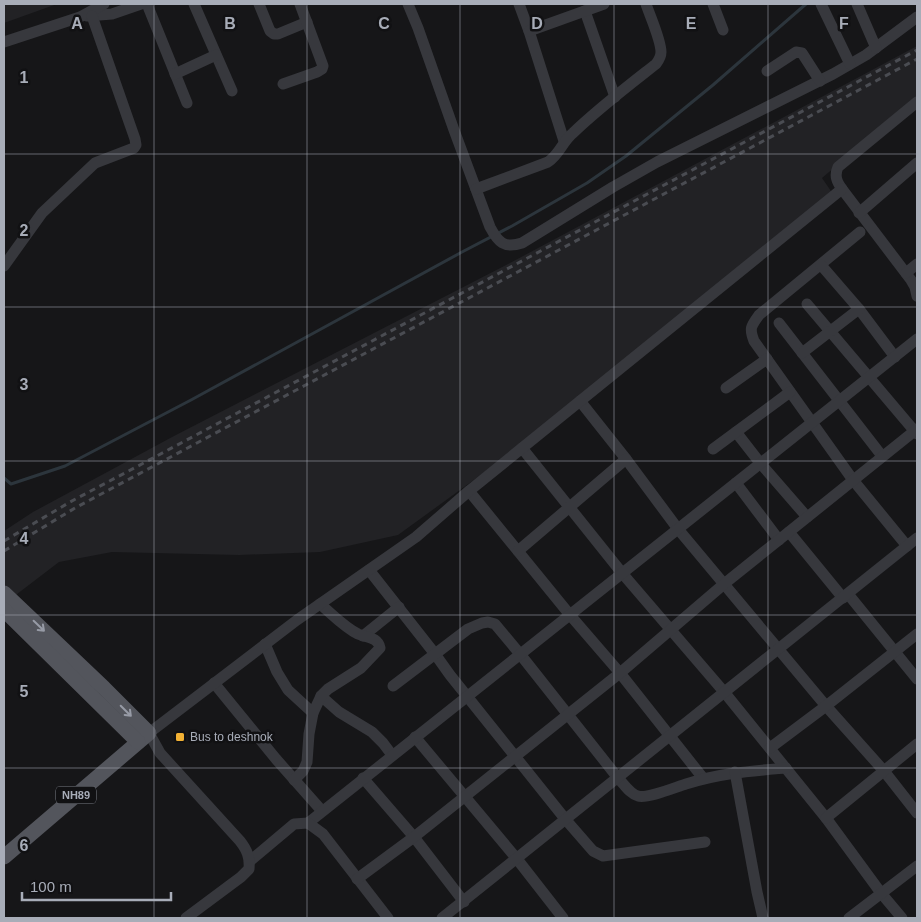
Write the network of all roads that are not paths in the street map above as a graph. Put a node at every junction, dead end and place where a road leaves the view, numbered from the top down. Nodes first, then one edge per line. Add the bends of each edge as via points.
1 (104, 4) edge
2 (140, 4) edge
3 (147, 4) edge
4 (194, 4) edge
5 (259, 4) edge
6 (300, 4) edge
7 (408, 4) edge
8 (519, 4) edge
9 (604, 4) edge
10 (646, 4) edge
11 (713, 4) edge
12 (820, 4) edge
13 (857, 4) edge
14 (585, 11) junction
15 (86, 16) junction
16 (917, 17) edge
17 (307, 22) junction
18 (723, 30) dead end
19 (529, 31) junction
20 (4, 42) edge
21 (876, 48) junction
22 (216, 55) junction
23 (850, 64) junction
24 (767, 71) dead end
25 (175, 74) junction
26 (820, 81) junction
27 (283, 84) dead end
28 (232, 91) dead end
29 (614, 97) junction
30 (917, 102) edge
31 (186, 103) dead end
32 (564, 142) junction
33 (917, 163) edge
34 (476, 189) junction
35 (842, 189) junction
36 (859, 213) junction
37 (860, 232) dead end
38 (917, 264) edge
39 (821, 265) junction
40 (4, 266) edge
41 (906, 273) junction
42 (917, 296) edge
43 (807, 304) dead end
44 (859, 309) junction
45 (779, 323) dead end
46 (830, 332) junction
47 (917, 339) edge
48 (802, 354) junction
49 (895, 357) junction
50 (767, 359) junction
51 (869, 378) junction
52 (726, 388) dead end
53 (790, 392) junction
54 (580, 401) junction
55 (839, 401) junction
56 (813, 422) junction
57 (916, 431) edge
58 (736, 432) junction
59 (522, 448) junction
60 (712, 448) dead end
61 (882, 456) junction
62 (626, 459) junction
63 (760, 464) junction
64 (854, 480) junction
65 (736, 483) junction
66 (469, 491) junction
67 (570, 507) junction
68 (807, 517) junction
69 (678, 529) junction
70 (784, 536) junction
71 (917, 538) edge
72 (908, 546) junction
73 (518, 551) junction
74 (369, 570) junction
75 (622, 574) junction
76 (724, 584) junction
77 (4, 593) edge
78 (845, 596) junction
79 (320, 604) junction
80 (399, 608) junction
81 (4, 610) edge
82 (570, 615) junction
83 (670, 630) junction
84 (917, 634) edge
85 (364, 636) junction
86 (266, 644) junction
87 (778, 649) junction
88 (895, 652) junction
89 (435, 654) junction
90 (520, 654) junction
91 (620, 673) junction
92 (917, 679) edge
93 (214, 683) junction
94 (393, 686) dead end
95 (725, 693) junction
96 (100, 694) junction
97 (321, 696) junction
98 (467, 696) junction
99 (826, 706) junction
100 (313, 712) junction
101 (568, 715) junction
102 (415, 737) junction
103 (670, 737) junction
104 (143, 738) junction
105 (917, 744) edge
106 (770, 748) junction
107 (392, 755) junction
108 (516, 757) junction
109 (786, 768) junction
110 (884, 771) junction
111 (736, 772) junction
112 (363, 778) junction
113 (618, 778) junction
114 (703, 778) junction
115 (294, 780) junction
116 (464, 797) junction
117 (322, 811) junction
118 (917, 813) edge
119 (826, 818) junction
120 (566, 820) junction
121 (308, 823) junction
122 (414, 837) junction
123 (705, 842) dead end
124 (4, 857) edge
125 (517, 859) junction
126 (250, 860) junction
127 (917, 866) edge
128 (357, 879) junction
129 (881, 893) junction
130 (464, 902) junction
131 (186, 918) edge
132 (388, 918) edge
133 (442, 918) edge
134 (564, 918) edge
135 (764, 918) edge
136 (849, 918) edge
137 (902, 918) edge

1 - 15 street
2 - 15 street via 112,14
3 - 25 street
4 - 22 street
5 - 17 street via 274,34
6 - 17 street
7 - 34 street
8 - 19 street
9 - 14 street
10 - 29 street via 659,41 660,58
11 - 18 street
12 - 23 street
13 - 21 street
14 - 19 street
14 - 29 street
15 - 20 street
15 - 40 street via 136,145 132,150 95,163 42,213
16 - 21 street
17 - 27 street via 322,69
19 - 32 street
21 - 23 street
22 - 25 street
22 - 28 street
23 - 26 street
24 - 26 street via 799,51
25 - 31 street
26 - 34 street via 657,162 513,246 497,240
29 - 32 street
30 - 35 street via 838,167 837,182
32 - 34 street via 548,162
33 - 36 street
35 - 36 street
35 - 54 street
36 - 41 street
37 - 39 street
38 - 41 street
39 - 44 street
39 - 50 street via 758,315 752,324 750,332
41 - 42 street
43 - 46 street
44 - 46 street
44 - 49 street
45 - 48 street
46 - 48 street
46 - 51 street
47 - 49 street
48 - 55 street
49 - 51 street
50 - 52 street
50 - 53 street
51 - 55 street
51 - 57 street
53 - 56 street
53 - 58 street
54 - 59 street
54 - 62 street
55 - 56 street
55 - 61 street
56 - 63 street
56 - 64 street
57 - 61 street
58 - 60 street
58 - 63 street
59 - 66 street
59 - 67 street
61 - 64 street
62 - 67 street
62 - 69 street
63 - 65 street
63 - 68 street
64 - 68 street
64 - 72 street
65 - 69 street
65 - 70 street
66 - 73 street
66 - 74 street via 416,537
67 - 73 street
67 - 75 street
68 - 70 street
69 - 75 street
69 - 76 street
70 - 76 street
70 - 78 street
71 - 72 street
72 - 78 street
73 - 82 street
74 - 79 street
74 - 80 street
75 - 82 street
75 - 83 street
76 - 83 street
76 - 87 street
77 -> 96 main road
78 - 87 street
78 - 88 street
79 - 85 street via 351,630
79 - 86 street
80 - 85 street
80 - 89 street
81 - 96 main road
82 - 90 street
82 - 91 street
83 - 91 street
83 - 95 street
84 - 88 street
85 - 97 street via 377,641 380,648 361,668
86 - 93 street
86 - 100 street via 288,690
87 - 95 street
87 - 99 street
88 - 92 street
88 - 99 street
89 - 90 street via 468,629 488,622 495,624
89 - 94 street
89 - 98 street
90 - 98 street
90 - 101 street
91 - 101 street
91 - 103 street
93 - 104 street
93 - 115 street
95 - 103 street
95 - 106 street
96 - 104 main road
97 - 100 street
97 - 107 street via 339,712 372,732
98 - 102 street
98 - 108 street
99 - 106 street
99 - 110 street
100 - 115 street via 306,762
101 - 108 street
101 - 113 street
102 - 107 street
102 - 116 street
103 - 113 street
103 - 114 street
104 - 124 main road, NH89
104 - 126 street via 240,841
105 - 110 street
106 - 109 street
107 - 112 street
108 - 116 street
108 - 120 street
109 - 111 street
109 - 119 street
110 - 118 street
110 - 119 street
111 - 114 street
111 - 135 street
112 - 117 street
112 - 122 street
113 - 114 street via 631,792 643,797
113 - 120 street
115 - 117 street
116 - 122 street
116 - 125 street
117 - 121 street
119 - 129 street
120 - 123 street via 593,851 603,856
120 - 125 street
121 - 126 street via 294,824
121 - 128 street via 322,834
122 - 128 street
122 - 130 street
125 - 130 street
125 - 134 street
126 - 131 street via 249,869 241,877
127 - 129 street
128 - 132 street
129 - 136 street
129 - 137 street
130 - 133 street

